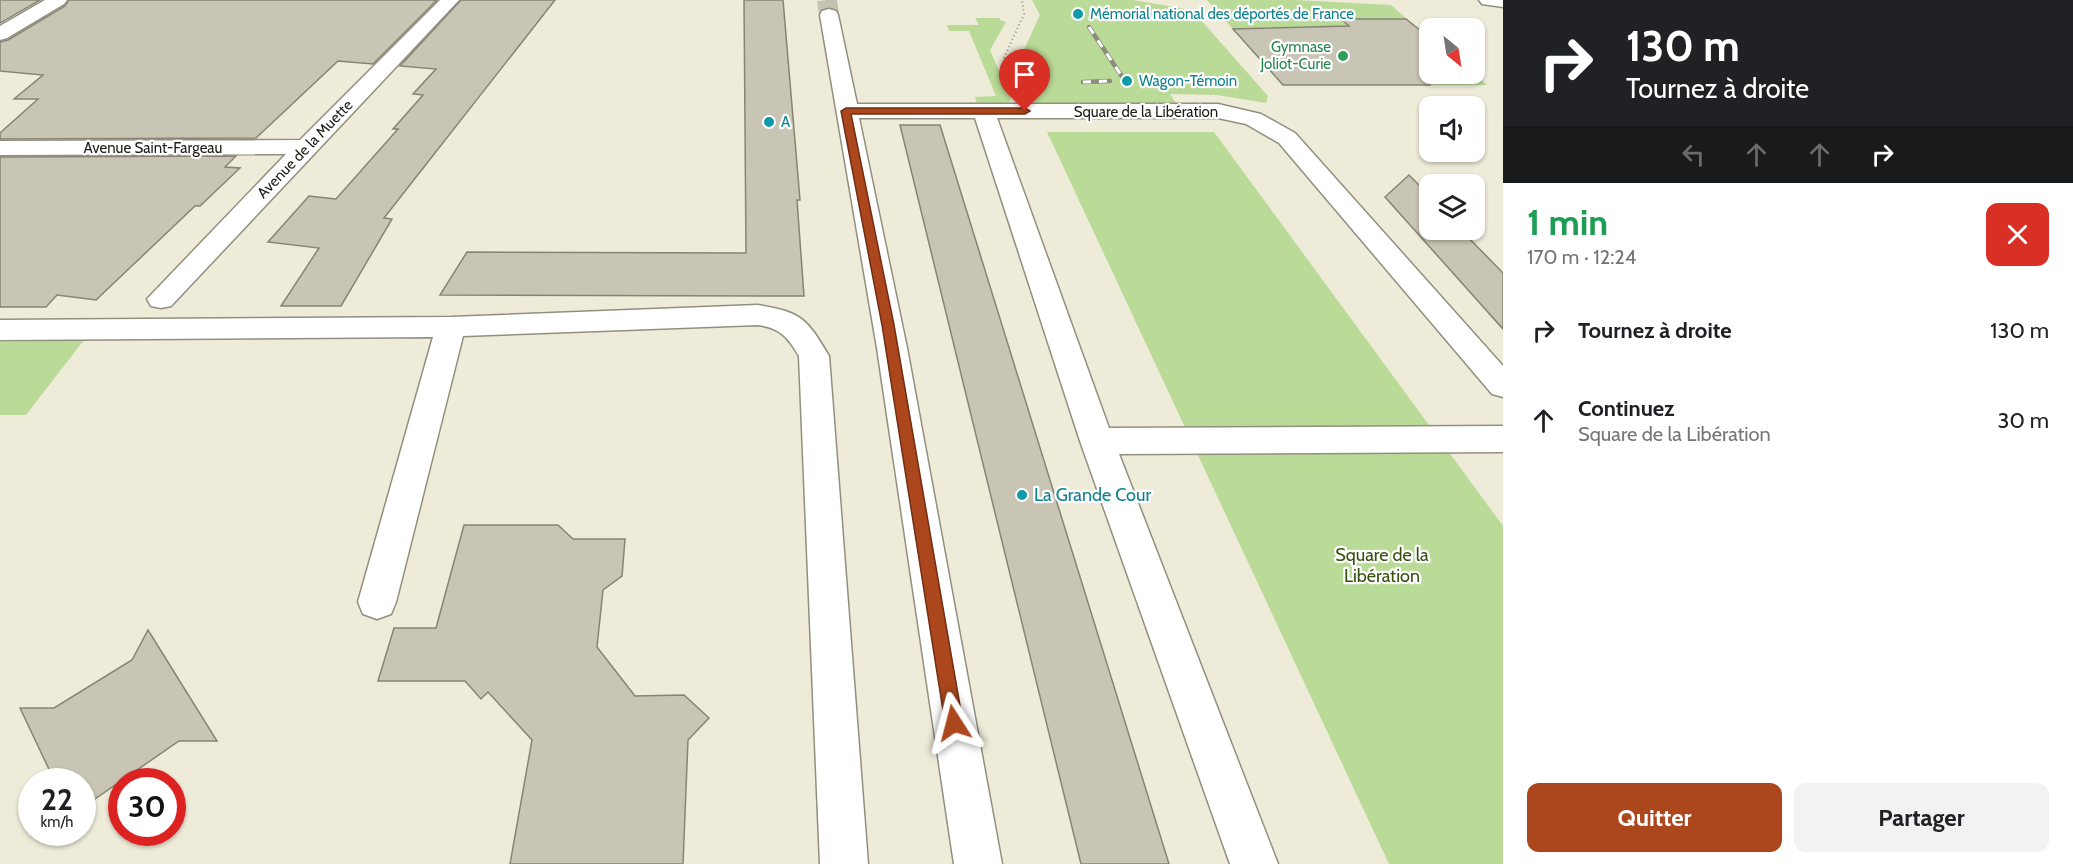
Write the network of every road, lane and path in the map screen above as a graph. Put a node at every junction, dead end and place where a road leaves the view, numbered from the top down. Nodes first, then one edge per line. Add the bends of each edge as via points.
1 (58, 0) edge
2 (450, 0) edge
3 (1022, 0) edge
4 (1488, 0) edge
5 (1503, 2) edge
6 (829, 15) tunnel mouth
7 (0, 34) edge
8 (846, 111) junction
9 (984, 111) junction
10 (1025, 111) junction
11 (306, 147) junction
12 (0, 148) edge
13 (162, 299) dead end
14 (451, 327) junction
15 (0, 330) edge
16 (1503, 386) edge
17 (1503, 439) edge
18 (1097, 441) junction
19 (376, 602) dead end
20 (844, 864) edge
21 (978, 864) edge
22 (1254, 864) edge

1 - 7 street
2 - 11 street, Avenue de la Muette
3 - 10 path via 1024,14 1004,66
4 - 5 street
6 - 8 street
8 - 9 street, Square de la Libération
8 - 21 street via 888,325
9 - 10 street, Square de la Libération
9 - 18 street
10 - 16 street, Square de la Libération via 1218,111 1253,119 1277,131
11 - 12 street, Avenue Saint-Fargeau
11 - 13 street, Avenue de la Muette
14 - 15 street
14 - 19 street
14 - 20 street via 758,315 786,319 801,332 814,356
17 - 18 street
18 - 22 street

